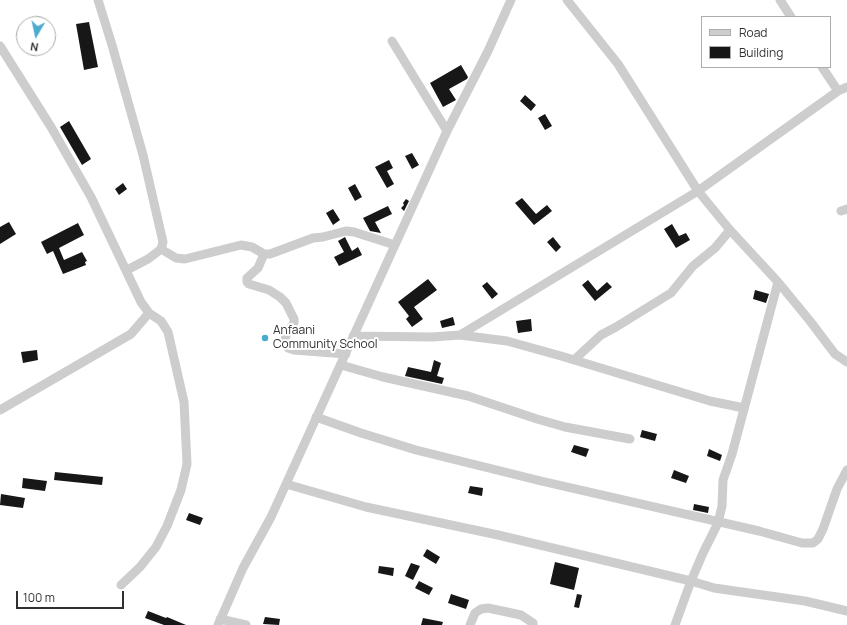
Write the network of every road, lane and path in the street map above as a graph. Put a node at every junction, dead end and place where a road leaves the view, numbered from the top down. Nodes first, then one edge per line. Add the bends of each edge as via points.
1 (98, 0) edge
2 (511, 0) edge
3 (567, 0) edge
4 (780, 0) edge
5 (790, 16) edge
6 (392, 41) dead end
7 (0, 46) edge
8 (823, 68) edge
9 (847, 86) edge
10 (838, 91) junction
11 (447, 131) junction
12 (698, 191) junction
13 (730, 230) junction
14 (395, 245) junction
15 (161, 249) junction
16 (264, 254) junction
17 (126, 270) junction
18 (778, 282) junction
19 (149, 313) junction
20 (460, 335) junction
21 (353, 336) junction
22 (346, 354) junction
23 (574, 360) junction
24 (847, 362) edge
25 (341, 365) junction
26 (744, 408) junction
27 (0, 410) edge
28 (316, 416) junction
29 (630, 439) dead end
30 (847, 470) edge
31 (286, 484) junction
32 (718, 523) junction
33 (691, 581) junction
34 (121, 585) dead end
35 (847, 611) edge
36 (219, 622) edge
37 (246, 625) edge
38 (470, 625) edge
39 (533, 625) edge
40 (675, 625) edge

1 - 15 street via 143,155 163,242
2 - 11 street
3 - 12 street via 618,64
4 - 5 street
6 - 11 street
7 - 17 street via 91,197
8 - 10 street
9 - 10 street
10 - 12 street
11 - 14 street
12 - 13 street
12 - 20 street
13 - 18 street
13 - 23 street via 715,248 692,266 671,293 601,335
14 - 16 street via 346,231 312,238
14 - 21 street
15 - 16 street via 176,258 184,259 241,245 252,247
15 - 17 street
16 - 22 street via 256,271 247,278 247,282 269,290 286,303 294,319 286,335 288,348
17 - 19 street
18 - 24 street via 835,354
18 - 26 street
19 - 27 street via 131,334
19 - 34 street via 161,321 168,332 184,402 187,464 181,490 156,547
20 - 21 street
20 - 23 street via 507,341
21 - 22 street
22 - 25 street
23 - 26 street via 710,401
25 - 28 street
25 - 29 street via 468,396 565,427
26 - 32 street via 723,480 722,506
28 - 31 street
28 - 32 street via 416,450
30 - 32 street via 837,489 823,529 813,543 802,543
31 - 33 street via 366,507 498,535
31 - 36 street
32 - 33 street
33 - 35 street via 714,588 805,601
33 - 40 street
36 - 37 street
38 - 39 street via 475,613 488,608 521,615 534,623

